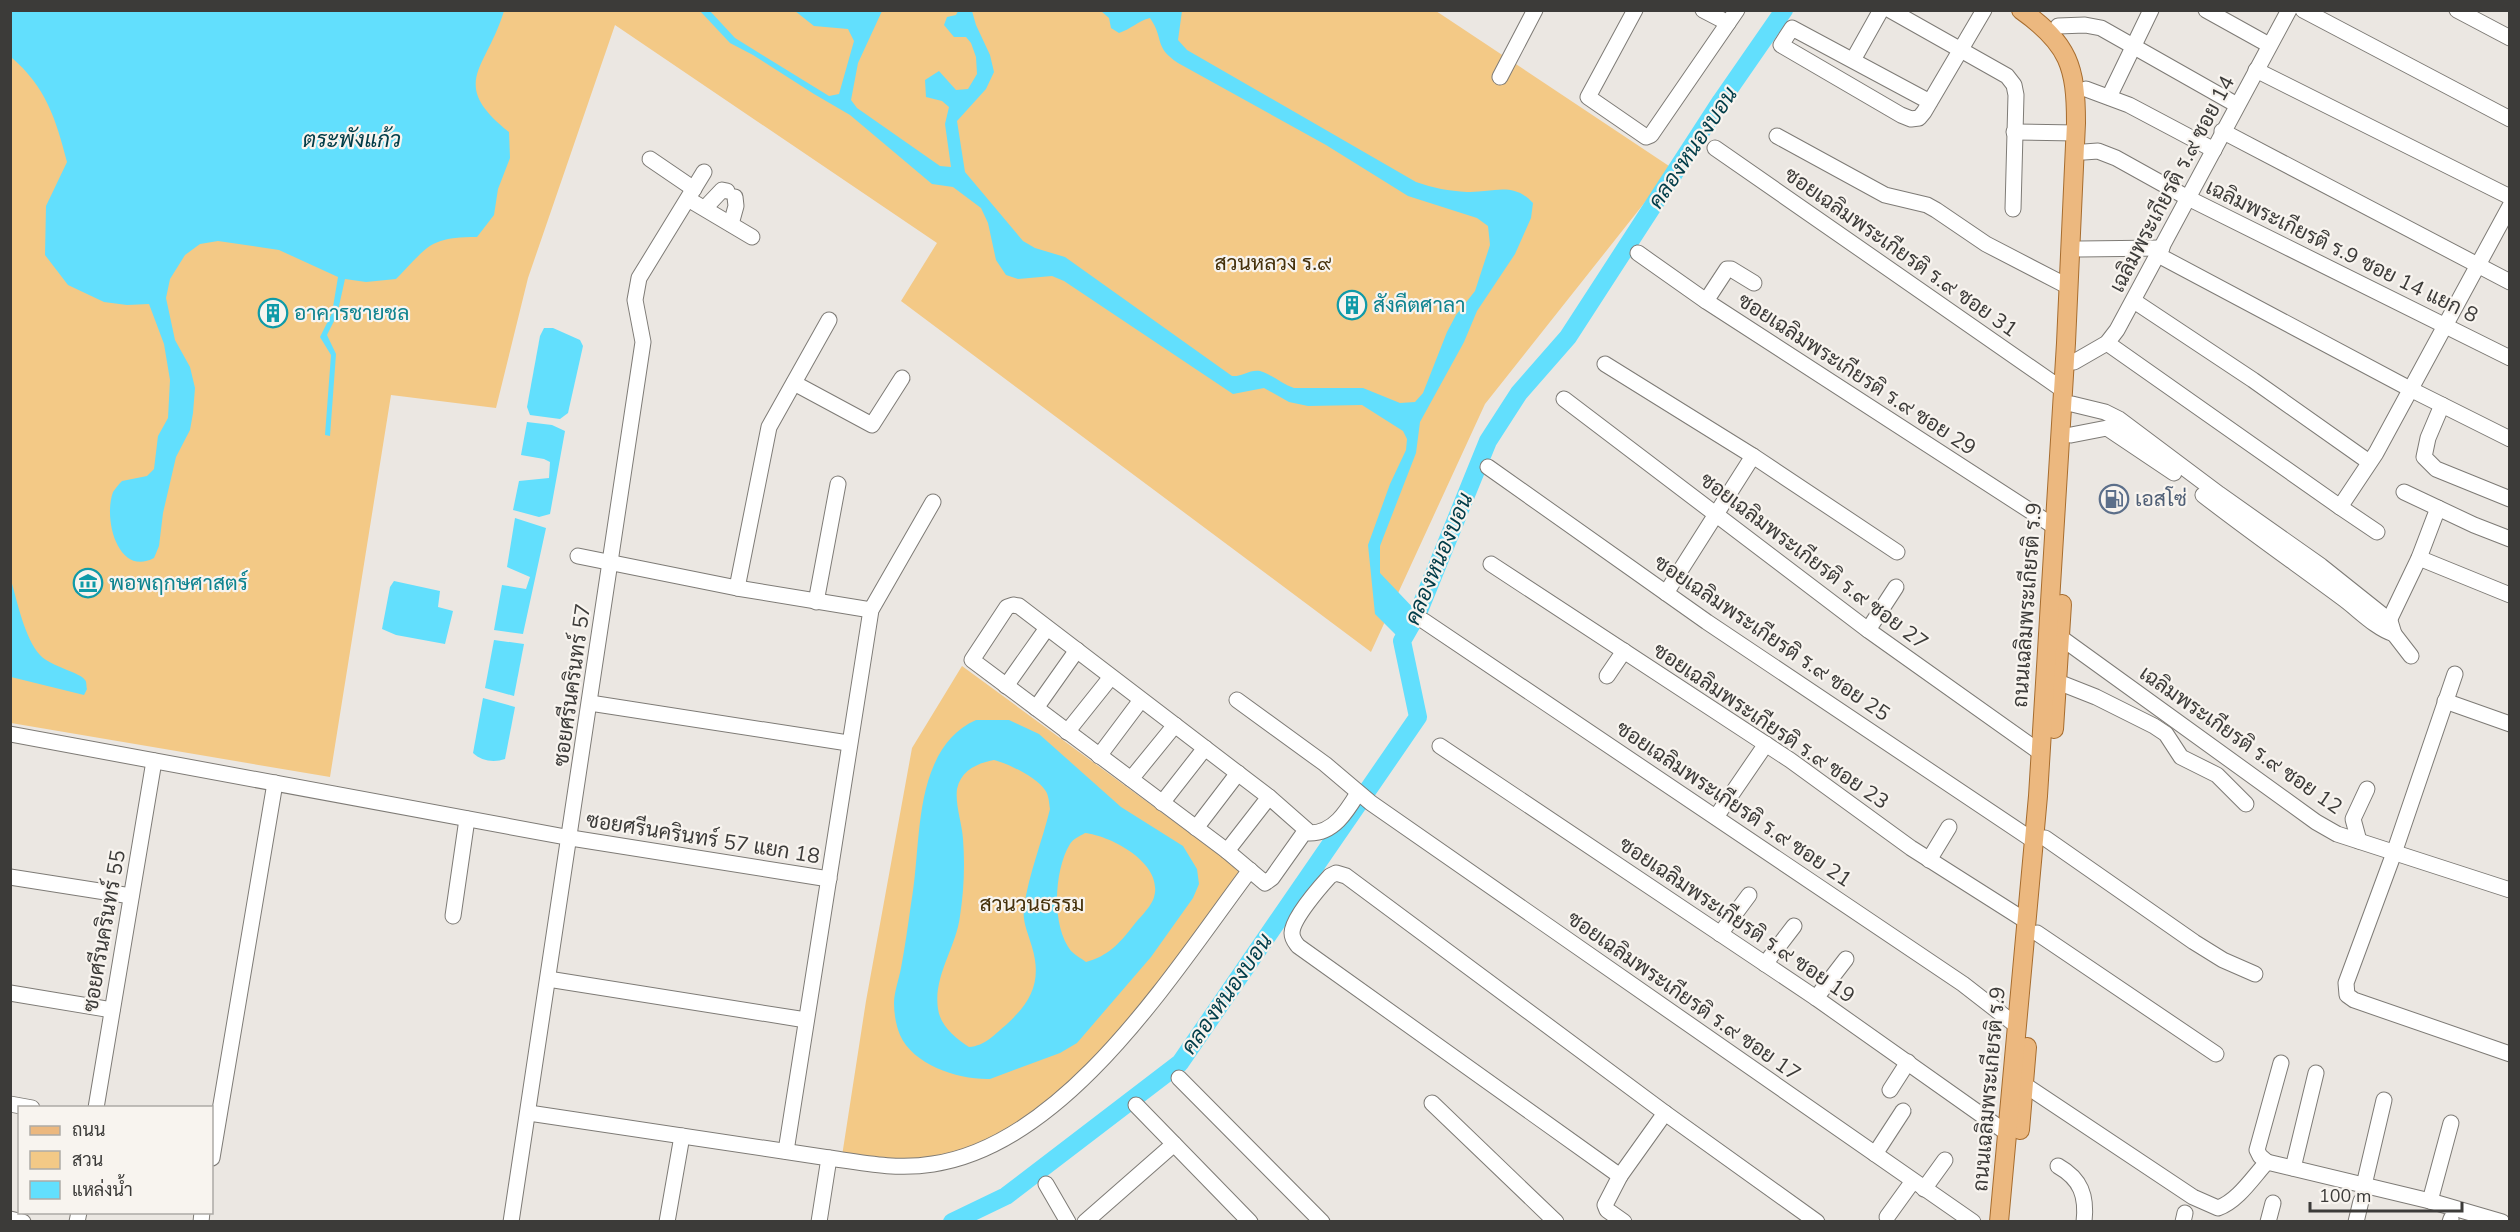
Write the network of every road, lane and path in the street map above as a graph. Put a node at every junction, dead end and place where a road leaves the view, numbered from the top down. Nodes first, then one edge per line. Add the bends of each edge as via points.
1 (1535, 10) edge
2 (1635, 10) edge
3 (1703, 10) edge
4 (1881, 10) edge
5 (1890, 10) edge
6 (1984, 10) edge
7 (2021, 10) edge
8 (2042, 10) edge
9 (2151, 10) edge
10 (2206, 10) edge
11 (2289, 10) edge
12 (2303, 10) edge
13 (2457, 10) edge
14 (1732, 17) edge
15 (2058, 26) junction
16 (2510, 38) edge
17 (2269, 45) junction
18 (2135, 46) junction
19 (1960, 51) junction
20 (1853, 60) junction
21 (2256, 70) junction
22 (1500, 77) dead end
23 (2086, 89) junction
24 (2109, 97) junction
25 (1930, 102) junction
26 (2237, 105) junction
27 (2510, 119) edge
28 (2222, 131) junction
29 (2014, 132) junction
30 (2076, 133) junction
31 (1777, 136) dead end
32 (1715, 148) dead end
33 (2214, 150) junction
34 (2084, 152) junction
35 (650, 159) dead end
36 (704, 172) dead end
37 (691, 194) junction
38 (2510, 197) edge
39 (2188, 198) junction
40 (2510, 206) edge
41 (705, 208) junction
42 (2013, 208) dead end
43 (731, 224) junction
44 (752, 237) dead end
45 (2080, 249) junction
46 (2160, 252) junction
47 (1638, 253) dead end
48 (2477, 266) junction
49 (2510, 282) edge
50 (1754, 283) dead end
51 (2069, 287) junction
52 (1706, 301) junction
53 (2134, 301) junction
54 (829, 320) dead end
55 (2446, 325) junction
56 (2107, 343) junction
57 (2510, 358) edge
58 (2074, 362) junction
59 (1605, 364) dead end
60 (902, 378) dead end
61 (794, 383) junction
62 (2410, 389) junction
63 (2068, 397) junction
64 (1564, 399) dead end
65 (2442, 405) junction
66 (2109, 422) junction
67 (2070, 435) junction
68 (2510, 439) edge
69 (1753, 456) junction
70 (2369, 462) junction
71 (1488, 467) dead end
72 (838, 484) dead end
73 (2404, 492) dead end
74 (2510, 500) edge
75 (933, 502) dead end
76 (2340, 507) junction
77 (2438, 508) junction
78 (1717, 514) junction
79 (2055, 527) junction
80 (2377, 532) dead end
81 (2510, 539) edge
82 (1897, 552) dead end
83 (578, 556) dead end
84 (2419, 558) junction
85 (610, 563) junction
86 (1491, 564) dead end
87 (1896, 587) dead end
88 (737, 588) junction
89 (1666, 593) junction
90 (2510, 595) edge
91 (816, 602) junction
92 (871, 610) junction
93 (1424, 621) dead end
94 (1047, 628) junction
95 (2389, 628) junction
96 (1868, 630) junction
97 (2060, 637) junction
98 (1077, 650) junction
99 (1624, 651) junction
100 (2411, 656) dead end
101 (2455, 674) dead end
102 (1607, 676) dead end
103 (1111, 677) junction
104 (2058, 682) junction
105 (1006, 686) junction
106 (1141, 699) junction
107 (1237, 700) dead end
108 (2445, 701) junction
109 (590, 703) junction
110 (1036, 708) junction
111 (2510, 724) edge
112 (1175, 725) junction
113 (1067, 732) junction
114 (10, 734) edge
115 (848, 743) junction
116 (1766, 744) junction
117 (1440, 746) dead end
118 (1205, 748) junction
119 (2040, 753) junction
120 (1099, 756) junction
121 (154, 761) junction
122 (1238, 773) junction
123 (1131, 779) junction
124 (274, 783) junction
125 (2367, 789) dead end
126 (1269, 797) junction
127 (1363, 797) junction
128 (1162, 803) junction
129 (2246, 804) dead end
130 (1716, 818) junction
131 (467, 819) junction
132 (1949, 827) dead end
133 (1196, 828) junction
134 (1306, 830) junction
135 (571, 838) junction
136 (2039, 839) junction
137 (2360, 841) junction
138 (1227, 851) junction
139 (2394, 853) junction
140 (1929, 860) junction
141 (1250, 870) junction
142 (10, 877) edge
143 (828, 879) junction
144 (2510, 891) edge
145 (1749, 895) dead end
146 (131, 896) junction
147 (453, 916) dead end
148 (1794, 926) dead end
149 (2032, 927) junction
150 (1720, 934) junction
151 (1846, 958) dead end
152 (1765, 964) junction
153 (2255, 974) dead end
154 (548, 979) junction
155 (10, 993) edge
156 (1816, 998) junction
157 (112, 1011) junction
158 (806, 1020) junction
159 (2017, 1026) junction
160 (2216, 1054) dead end
161 (2510, 1054) edge
162 (1908, 1062) junction
163 (2281, 1063) dead end
164 (2316, 1072) dead end
165 (1179, 1078) dead end
166 (2025, 1085) junction
167 (1890, 1090) dead end
168 (2384, 1100) dead end
169 (1432, 1103) dead end
170 (1136, 1105) dead end
171 (96, 1106) edge
172 (1904, 1111) dead end
173 (529, 1113) junction
174 (1665, 1113) junction
175 (2451, 1123) dead end
176 (2007, 1133) junction
177 (682, 1136) junction
178 (1174, 1144) junction
179 (786, 1151) junction
180 (213, 1152) edge
181 (1875, 1154) junction
182 (829, 1158) junction
183 (1945, 1160) dead end
184 (2267, 1161) junction
185 (2058, 1166) dead end
186 (2293, 1168) junction
187 (1620, 1176) junction
188 (1046, 1184) dead end
189 (1918, 1185) junction
190 (2364, 1185) junction
191 (2361, 1201) dead end
192 (2430, 1201) junction
193 (2273, 1203) dead end
194 (1887, 1216) dead end
195 (10, 1219) edge
196 (1092, 1219) edge
197 (23, 1221) edge
198 (511, 1221) edge
199 (667, 1221) edge
200 (819, 1221) edge
201 (1068, 1221) edge
202 (1250, 1221) edge
203 (1322, 1221) edge
204 (1556, 1221) edge
205 (1624, 1221) edge
206 (1818, 1221) edge
207 (1973, 1221) edge
208 (1999, 1221) edge
209 (2011, 1221) edge
210 (2084, 1221) edge
211 (2268, 1221) edge
212 (2356, 1221) edge
213 (2502, 1221) edge

1 - 22 street
2 - 14 street via 1588,97 1646,137
3 - 14 street
4 - 20 street
5 - 19 street
6 - 19 street
7 - 30 main road, ถนนเฉลิมพระเกียรติ ร.9 via 2056,41 2072,68
8 - 15 main road, ถนนเฉลิมพระเกียรติ ร.9
9 - 18 street
10 - 17 street
11 - 17 street, เฉลิมพระเกียรติ ร.๙ ซอย 14
12 - 27 street
13 - 16 street
15 - 18 street via 2101,28
15 - 23 main road, ถนนเฉลิมพระเกียรติ ร.9 via 2072,46
17 - 21 street, เฉลิมพระเกียรติ ร.๙ ซอย 14
18 - 24 street
18 - 26 street
19 - 25 street
19 - 29 street via 2007,76 2014,85
20 - 25 street
20 - 25 street via 1792,28 1781,45 1911,119 1919,118
21 - 26 street, เฉลิมพระเกียรติ ร.๙ ซอย 14
21 - 38 street
23 - 24 street
23 - 34 main road, ถนนเฉลิมพระเกียรติ ร.9
24 - 33 street
26 - 28 street, เฉลิมพระเกียรติ ร.๙ ซอย 14
28 - 33 street, เฉลิมพระเกียรติ ร.๙ ซอย 14
28 - 48 street
29 - 30 street
29 - 42 street
30 - 51 main road, ถนนเฉลิมพระเกียรติ ร.9
31 - 51 street via 1885,195 1927,205 1986,244
32 - 63 street, ซอยเฉลิมพระเกียรติ ร.๙ ซอย 31
33 - 39 street, เฉลิมพระเกียรติ ร.๙ ซอย 14
34 - 39 street, เฉลิมพระเกียรติ ร.9 ซอย 14 แยก 8 via 2098,151 2116,158
34 - 45 main road, ถนนเฉลิมพระเกียรติ ร.9
35 - 37 street
36 - 37 street, ซอยศรีนครินทร์ 57
37 - 41 street
37 - 85 street, ซอยศรีนครินทร์ 57 via 639,278 635,300 643,342
39 - 46 street, เฉลิมพระเกียรติ ร.๙ ซอย 14
39 - 55 street, เฉลิมพระเกียรติ ร.9 ซอย 14 แยก 8
40 - 48 street
41 - 43 street
41 - 43 street via 722,190 731,194 736,206
43 - 44 street
45 - 46 street
45 - 58 main road, ถนนเฉลิมพระเกียรติ ร.9
46 - 53 street, เฉลิมพระเกียรติ ร.๙ ซอย 14
46 - 62 street
47 - 52 street, ซอยเฉลิมพระเกียรติ ร.๙ ซอย 29
48 - 49 street
48 - 55 street
50 - 52 street via 1727,269
51 - 63 main road, ถนนเฉลิมพระเกียรติ ร.9
52 - 79 street, ซอยเฉลิมพระเกียรติ ร.๙ ซอย 29
53 - 56 street, เฉลิมพระเกียรติ ร.๙ ซอย 14
53 - 70 street
54 - 61 street
55 - 57 street, เฉลิมพระเกียรติ ร.9 ซอย 14 แยก 8
55 - 62 street
56 - 58 street, เฉลิมพระเกียรติ ร.๙ ซอย 14
56 - 76 street
58 - 63 main road, ถนนเฉลิมพระเกียรติ ร.9
59 - 69 street
60 - 61 street via 872,426
61 - 88 street via 770,427
62 - 65 street
62 - 70 street
63 - 66 street, ซอยเฉลิมพระเกียรติ ร.๙ ซอย 31
63 - 67 main road, ถนนเฉลิมพระเกียรติ ร.9
63 - 79 main road, ถนนเฉลิมพระเกียรติ ร.9
64 - 78 street, ซอยเฉลิมพระเกียรติ ร.๙ ซอย 27
65 - 68 street
65 - 74 street via 2424,458 2436,469
66 - 67 street
66 - 95 street, ซอยเฉลิมพระเกียรติ ร.๙ ซอย 31 via 2332,582
67 - 97 main road, ถนนเฉลิมพระเกียรติ ร.9
69 - 78 street
69 - 82 street
70 - 76 street
71 - 89 street, ซอยเฉลิมพระเกียรติ ร.๙ ซอย 25
72 - 91 street
73 - 77 street
75 - 92 street
76 - 80 street
77 - 81 street
77 - 84 street
78 - 89 street
78 - 96 street, ซอยเฉลิมพระเกียรติ ร.๙ ซอย 27
79 - 119 main road, ถนนเฉลิมพระเกียรติ ร.9
83 - 85 street
84 - 90 street
84 - 95 street
85 - 88 street
85 - 109 street, ซอยศรีนครินทร์ 57
86 - 99 street, ซอยเฉลิมพระเกียรติ ร.๙ ซอย 23
87 - 96 street
88 - 91 street
89 - 136 street, ซอยเฉลิมพระเกียรติ ร.๙ ซอย 25
91 - 92 street
92 - 115 street
93 - 130 street, ซอยเฉลิมพระเกียรติ ร.๙ ซอย 21
94 - 98 street
94 - 105 street
94 - 105 street via 1019,606 1007,607 972,660
95 - 100 street, ซอยเฉลิมพระเกียรติ ร.๙ ซอย 31
96 - 119 street, ซอยเฉลิมพระเกียรติ ร.๙ ซอย 27
97 - 104 main road, ถนนเฉลิมพระเกียรติ ร.9
97 - 137 street, เฉลิมพระเกียรติ ร.๙ ซอย 12 via 2316,822
98 - 103 street
98 - 110 street
99 - 102 street
99 - 116 street, ซอยเฉลิมพระเกียรติ ร.๙ ซอย 23
101 - 108 street
103 - 106 street
103 - 113 street
104 - 129 street via 2154,726 2166,734 2181,757 2217,775
104 - 136 main road, ถนนเฉลิมพระเกียรติ ร.9
105 - 110 street
106 - 112 street
106 - 120 street
107 - 127 street, ซอยเฉลิมพระเกียรติ ร.๙ ซอย 17
108 - 111 street
108 - 139 street
109 - 115 street
109 - 135 street, ซอยศรีนครินทร์ 57
110 - 113 street
112 - 118 street
112 - 123 street
113 - 120 street
114 - 121 street, ซอยศรีนครินทร์ 57 แยก 18
115 - 143 street
116 - 130 street
116 - 140 street, ซอยเฉลิมพระเกียรติ ร.๙ ซอย 23
117 - 150 street, ซอยเฉลิมพระเกียรติ ร.๙ ซอย 19
118 - 122 street
118 - 128 street
119 - 136 main road, ถนนเฉลิมพระเกียรติ ร.9
120 - 123 street
121 - 124 street, ซอยศรีนครินทร์ 57 แยก 18
121 - 146 street, ซอยศรีนครินทร์ 55
122 - 126 street
122 - 133 street
123 - 128 street
124 - 131 street, ซอยศรีนครินทร์ 57 แยก 18
124 - 180 street
125 - 137 street via 2353,819
126 - 134 street
126 - 138 street
127 - 134 street via 1337,822 1319,832
127 - 181 street, ซอยเฉลิมพระเกียรติ ร.๙ ซอย 17
128 - 133 street
130 - 159 street, ซอยเฉลิมพระเกียรติ ร.๙ ซอย 21 via 1963,984
131 - 135 street, ซอยศรีนครินทร์ 57 แยก 18
131 - 147 street
132 - 140 street
133 - 138 street
134 - 141 street via 1272,878 1265,883
135 - 143 street, ซอยศรีนครินทร์ 57 แยก 18
135 - 154 street, ซอยศรีนครินทร์ 57
136 - 149 main road, ถนนเฉลิมพระเกียรติ ร.9
136 - 153 street, ซอยเฉลิมพระเกียรติ ร.๙ ซอย 25 via 2194,942
137 - 139 street, เฉลิมพระเกียรติ ร.๙ ซอย 12
138 - 141 street
139 - 144 street, เฉลิมพระเกียรติ ร.๙ ซอย 12
139 - 161 street via 2346,983 2347,995
140 - 149 street, ซอยเฉลิมพระเกียรติ ร.๙ ซอย 23
141 - 182 street via 1117,1046 1065,1095 1020,1130 977,1151 934,1164 881,1166
142 - 146 street
143 - 158 street
145 - 150 street
146 - 157 street, ซอยศรีนครินทร์ 55
148 - 152 street
149 - 159 main road, ถนนเฉลิมพระเกียรติ ร.9
149 - 160 street, ซอยเฉลิมพระเกียรติ ร.๙ ซอย 23
149 - 166 main road, ถนนเฉลิมพระเกียรติ ร.9
150 - 152 street, ซอยเฉลิมพระเกียรติ ร.๙ ซอย 19
151 - 156 street
152 - 156 street, ซอยเฉลิมพระเกียรติ ร.๙ ซอย 19
154 - 158 street
154 - 173 street, ซอยศรีนครินทร์ 57
155 - 157 street
156 - 162 street, ซอยเฉลิมพระเกียรติ ร.๙ ซอย 19
157 - 171 street, ซอยศรีนครินทร์ 55
158 - 179 street
159 - 176 main road, ถนนเฉลิมพระเกียรติ ร.9
162 - 167 street
162 - 176 street, ซอยเฉลิมพระเกียรติ ร.๙ ซอย 19
163 - 184 street via 2258,1150
164 - 186 street
165 - 203 street
166 - 184 street via 2193,1197 2218,1208 2235,1198
166 - 209 main road, ถนนเฉลิมพระเกียรติ ร.9
168 - 190 street
169 - 204 street
170 - 178 street
172 - 181 street
173 - 177 street
173 - 198 street, ซอยศรีนครินทร์ 57
174 - 187 street
174 - 187 street via 1346,876 1330,876 1298,917 1292,933 1298,946
174 - 206 street
175 - 192 street
176 - 208 main road, ถนนเฉลิมพระเกียรติ ร.9
177 - 179 street
177 - 199 street
178 - 196 street
178 - 202 street
179 - 182 street
181 - 189 street, ซอยเฉลิมพระเกียรติ ร.๙ ซอย 17
182 - 200 street
183 - 189 street
184 - 186 street
185 - 210 street via 2080,1184
186 - 190 street
187 - 205 street via 1605,1205
188 - 201 street
189 - 194 street
189 - 207 street, ซอยเฉลิมพระเกียรติ ร.๙ ซอย 17
190 - 192 street
191 - 212 street
192 - 213 street
193 - 211 street
195 - 197 street

